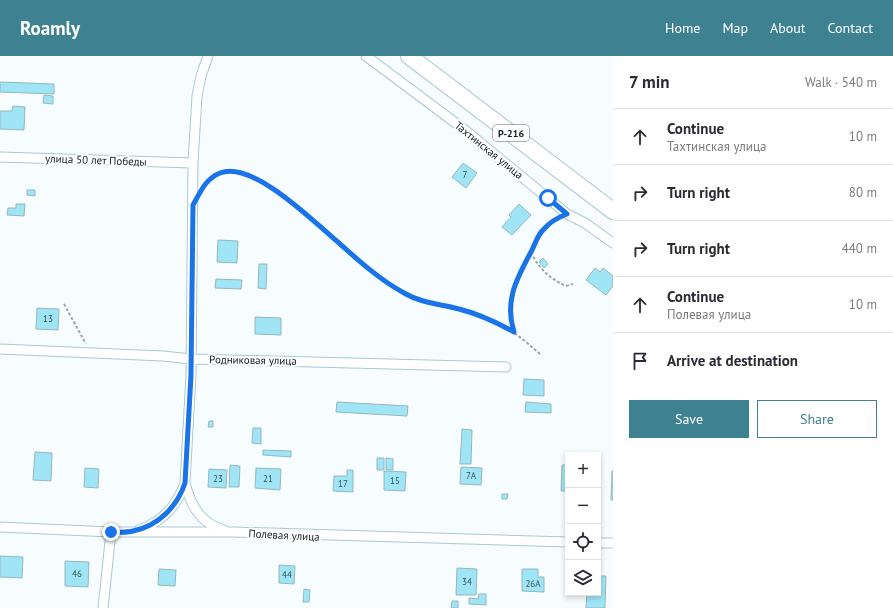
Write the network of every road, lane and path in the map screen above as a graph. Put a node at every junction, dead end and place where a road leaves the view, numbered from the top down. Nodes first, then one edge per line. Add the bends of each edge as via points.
1 (208, 56) edge
2 (366, 56) edge
3 (409, 56) edge
4 (0, 158) edge
5 (193, 162) junction
6 (193, 205) junction
7 (613, 211) edge
8 (567, 214) junction
9 (613, 243) edge
10 (531, 252) junction
11 (573, 284) dead end
12 (64, 304) dead end
13 (514, 332) junction
14 (0, 349) edge
15 (91, 353) junction
16 (541, 355) dead end
17 (191, 359) junction
18 (506, 366) dead end
19 (185, 483) junction
20 (0, 527) edge
21 (111, 532) junction
22 (132, 532) junction
23 (233, 532) junction
24 (565, 542) edge
25 (601, 543) edge
26 (613, 543) edge
27 (103, 608) edge

1 - 5 street via 197,96
2 - 8 street, Тахтинская улица via 465,130
3 - 7 highway, Р-216
4 - 5 street, улица 50 лет Победы
5 - 6 street
6 - 13 path via 206,182 220,173 244,175 273,189 376,275 404,293 415,299 480,315
6 - 17 street
8 - 9 street, Тахтинская улица
8 - 10 path via 543,229
10 - 11 path via 544,272 552,279 566,286
10 - 13 path via 513,291 510,319
12 - 15 path
13 - 16 path
14 - 15 street, Родниковая улица
15 - 17 street, Родниковая улица
17 - 18 street, Родниковая улица
17 - 19 street
19 - 22 street via 180,496 164,516 150,526
19 - 23 street via 195,511 213,527
20 - 21 street, Полевая улица
21 - 22 street, Полевая улица
21 - 27 street
22 - 23 street, Полевая улица
23 - 24 street, Полевая улица
25 - 26 street

